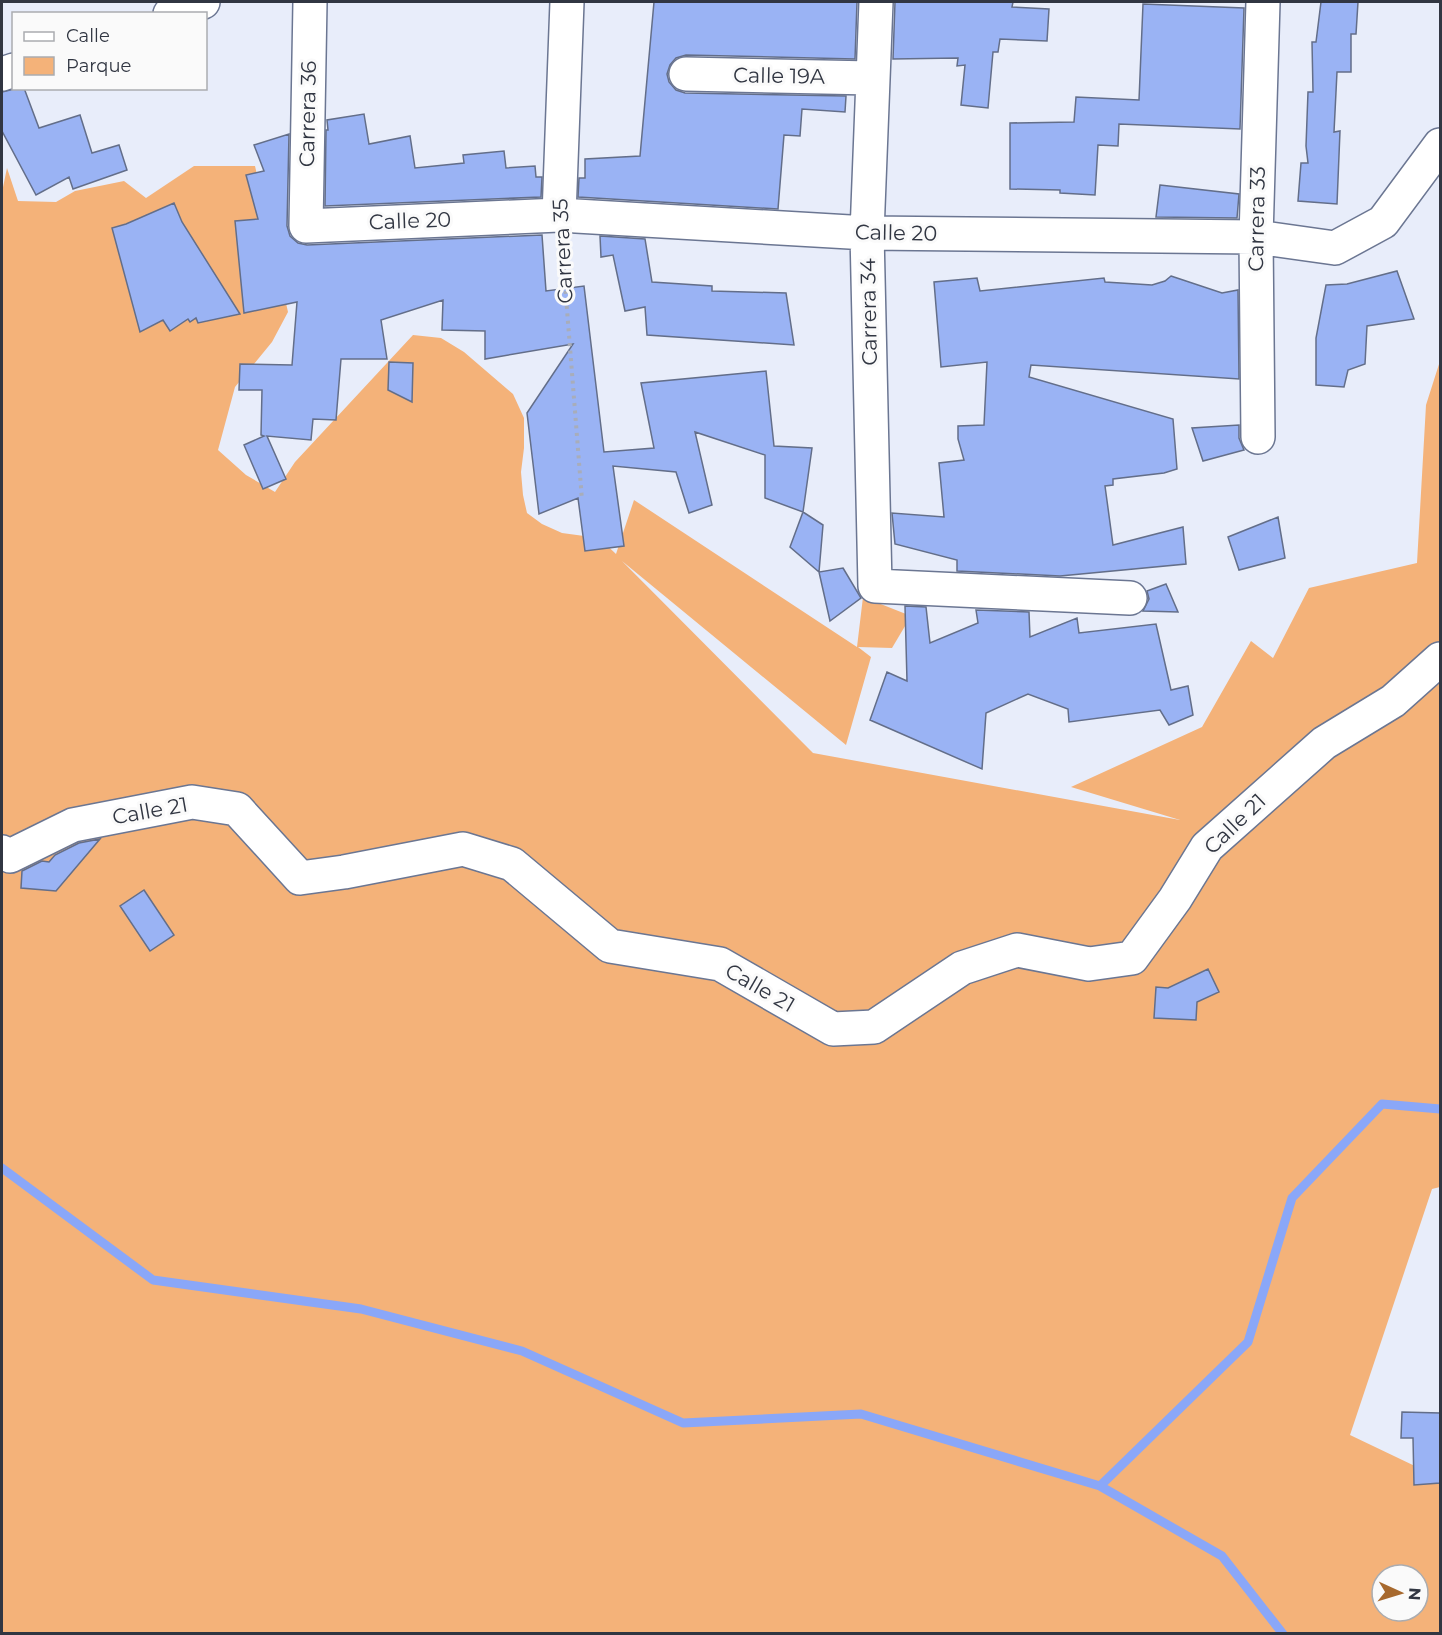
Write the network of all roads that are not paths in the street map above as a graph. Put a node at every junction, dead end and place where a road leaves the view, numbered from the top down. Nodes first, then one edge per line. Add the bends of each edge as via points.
1 (203, 2) edge
2 (310, 2) edge
3 (567, 2) edge
4 (876, 2) edge
5 (1263, 2) edge
6 (176, 12) edge
7 (686, 74) dead end
8 (872, 78) junction
9 (1440, 145) edge
10 (559, 215) junction
11 (306, 226) joint
12 (867, 233) junction
13 (1256, 237) junction
14 (1258, 437) dead end
15 (1130, 598) dead end
16 (1440, 659) edge
17 (2, 852) edge

1 - 6 street
2 - 11 street, Carrera 36
3 - 10 street, Carrera 35
4 - 8 street, Carrera 34
5 - 13 street, Carrera 33
7 - 8 street, Calle 19A
8 - 12 street, Carrera 34
9 - 13 street, Calle 20 via 1383,222 1335,248
10 - 11 street, Calle 20
10 - 12 street, Calle 20
12 - 13 street, Calle 20
12 - 15 street, Carrera 34 via 875,586
13 - 14 street, Carrera 33
16 - 17 street, Calle 21 via 1393,701 1324,743 1207,847 1132,958 1089,964 1017,950 962,968 874,1028 832,1029 720,964 610,946 512,864 463,849 300,878 237,809 192,802 73,825 10,856

